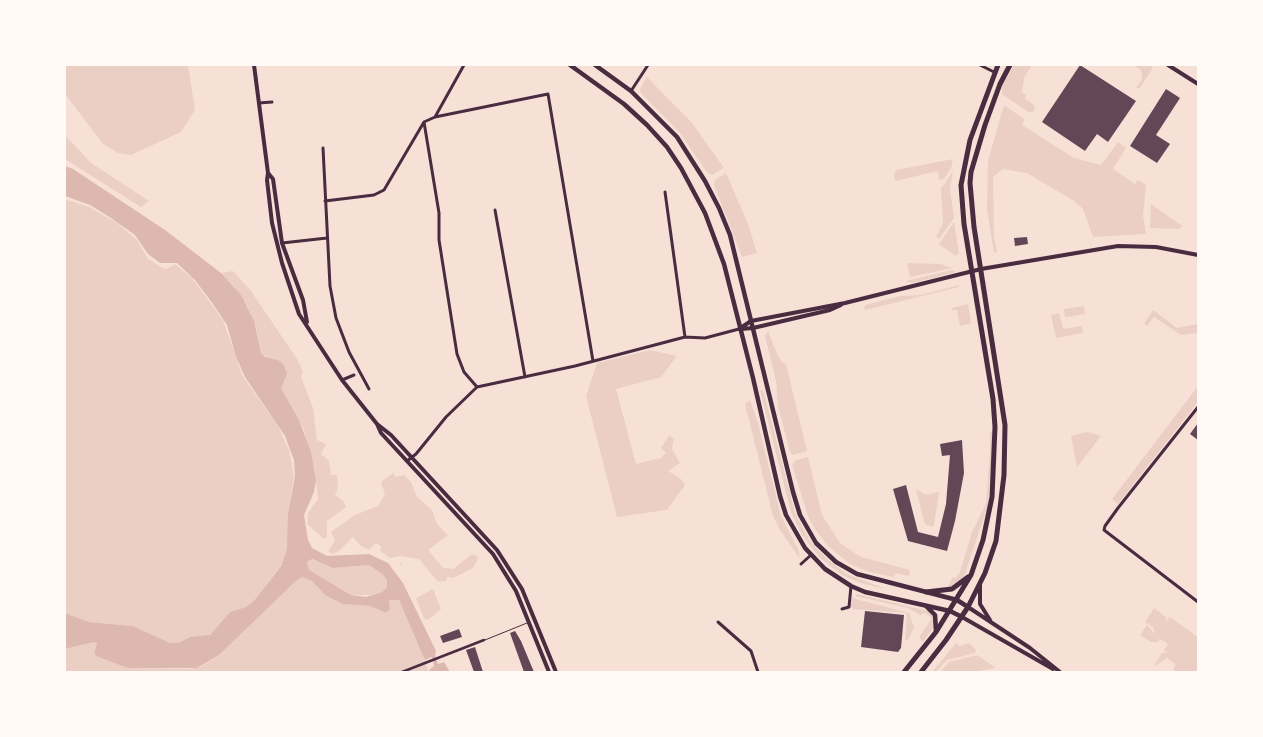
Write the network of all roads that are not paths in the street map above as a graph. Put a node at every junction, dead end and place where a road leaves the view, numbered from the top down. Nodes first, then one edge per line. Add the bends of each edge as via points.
1 (254, 65) edge
2 (464, 65) edge
3 (570, 65) edge
4 (595, 65) edge
5 (648, 65) edge
6 (980, 65) edge
7 (998, 65) edge
8 (1010, 65) edge
9 (1168, 65) edge
10 (994, 72) junction
11 (1198, 84) edge
12 (631, 91) junction
13 (272, 102) dead end
14 (259, 103) junction
15 (435, 117) junction
16 (424, 122) junction
17 (323, 148) dead end
18 (268, 173) junction
19 (665, 192) dead end
20 (325, 201) junction
21 (495, 210) dead end
22 (327, 238) junction
23 (282, 243) junction
24 (276, 244) junction
25 (1198, 255) edge
26 (980, 269) junction
27 (972, 271) junction
28 (845, 303) junction
29 (751, 321) junction
30 (308, 325) junction
31 (753, 328) junction
32 (740, 329) junction
33 (685, 336) junction
34 (593, 361) junction
35 (354, 375) dead end
36 (525, 377) junction
37 (342, 380) junction
38 (477, 387) junction
39 (369, 388) dead end
40 (1198, 407) edge
41 (377, 424) junction
42 (412, 457) junction
43 (407, 461) junction
44 (811, 555) junction
45 (801, 564) dead end
46 (971, 575) junction
47 (980, 584) junction
48 (851, 586) junction
49 (926, 592) junction
50 (957, 600) junction
51 (1198, 602) edge
52 (925, 605) junction
53 (968, 607) junction
54 (842, 609) dead end
55 (950, 611) junction
56 (962, 617) junction
57 (534, 620) junction
58 (529, 622) junction
59 (718, 622) dead end
60 (992, 624) junction
61 (936, 632) junction
62 (484, 640) joint
63 (402, 672) edge
64 (549, 672) edge
65 (556, 672) edge
66 (758, 672) edge
67 (904, 672) edge
68 (921, 672) edge
69 (1058, 672) edge

1 - 14 street
2 - 15 street
3 - 32 main road via 624,104 667,147 681,168 706,213 716,240
4 - 12 main road
5 - 12 street
6 - 10 street
7 - 10 main road
8 - 26 main road via 987,118 971,172 971,208
9 - 11 street
10 - 27 main road via 970,140 963,174 962,210
12 - 29 main road via 677,137 706,181 730,235
13 - 14 street
14 - 18 street
15 - 16 street
15 - 34 street via 548,94
16 - 20 street via 384,190 374,195
16 - 38 street via 439,213 437,232 457,354 464,372
17 - 20 street
18 - 23 street via 273,179
18 - 24 street
19 - 33 street
20 - 22 street
21 - 36 street
22 - 23 street
22 - 39 street via 336,318 349,352
23 - 24 street
23 - 30 street via 303,300
24 - 30 street via 299,314
25 - 26 street via 1156,247 1118,246
26 - 27 street
26 - 47 main road via 1002,398 1005,452 996,541
27 - 28 street
27 - 46 main road via 995,428 992,497
28 - 29 street
28 - 31 street via 830,310
29 - 31 main road
29 - 32 street
30 - 37 street
31 - 32 street
31 - 49 main road via 793,492 807,530 826,554 846,569 870,579
32 - 33 street via 705,338
32 - 44 main road via 780,496 795,532
33 - 34 street
34 - 36 street
35 - 37 street
36 - 38 street
37 - 41 street
38 - 42 street
40 - 51 street via 1104,530
41 - 42 street
41 - 43 street via 381,433
42 - 43 street
42 - 57 street via 497,550 522,589
43 - 58 street via 493,554 507,574
44 - 45 street
44 - 48 main road
46 - 49 main road via 952,589
46 - 50 main road
47 - 53 main road
47 - 60 street via 980,604
48 - 52 main road
48 - 54 street via 849,607
49 - 50 main road
50 - 53 main road
50 - 55 main road
52 - 55 main road
52 - 61 main road via 935,615
53 - 56 main road
53 - 60 street
55 - 56 main road
55 - 61 main road
56 - 68 main road
56 - 69 street
57 - 58 lane
57 - 65 street
58 - 62 lane
58 - 64 street
59 - 66 street via 751,651
60 - 69 street via 1030,648
61 - 67 main road
62 - 63 street

